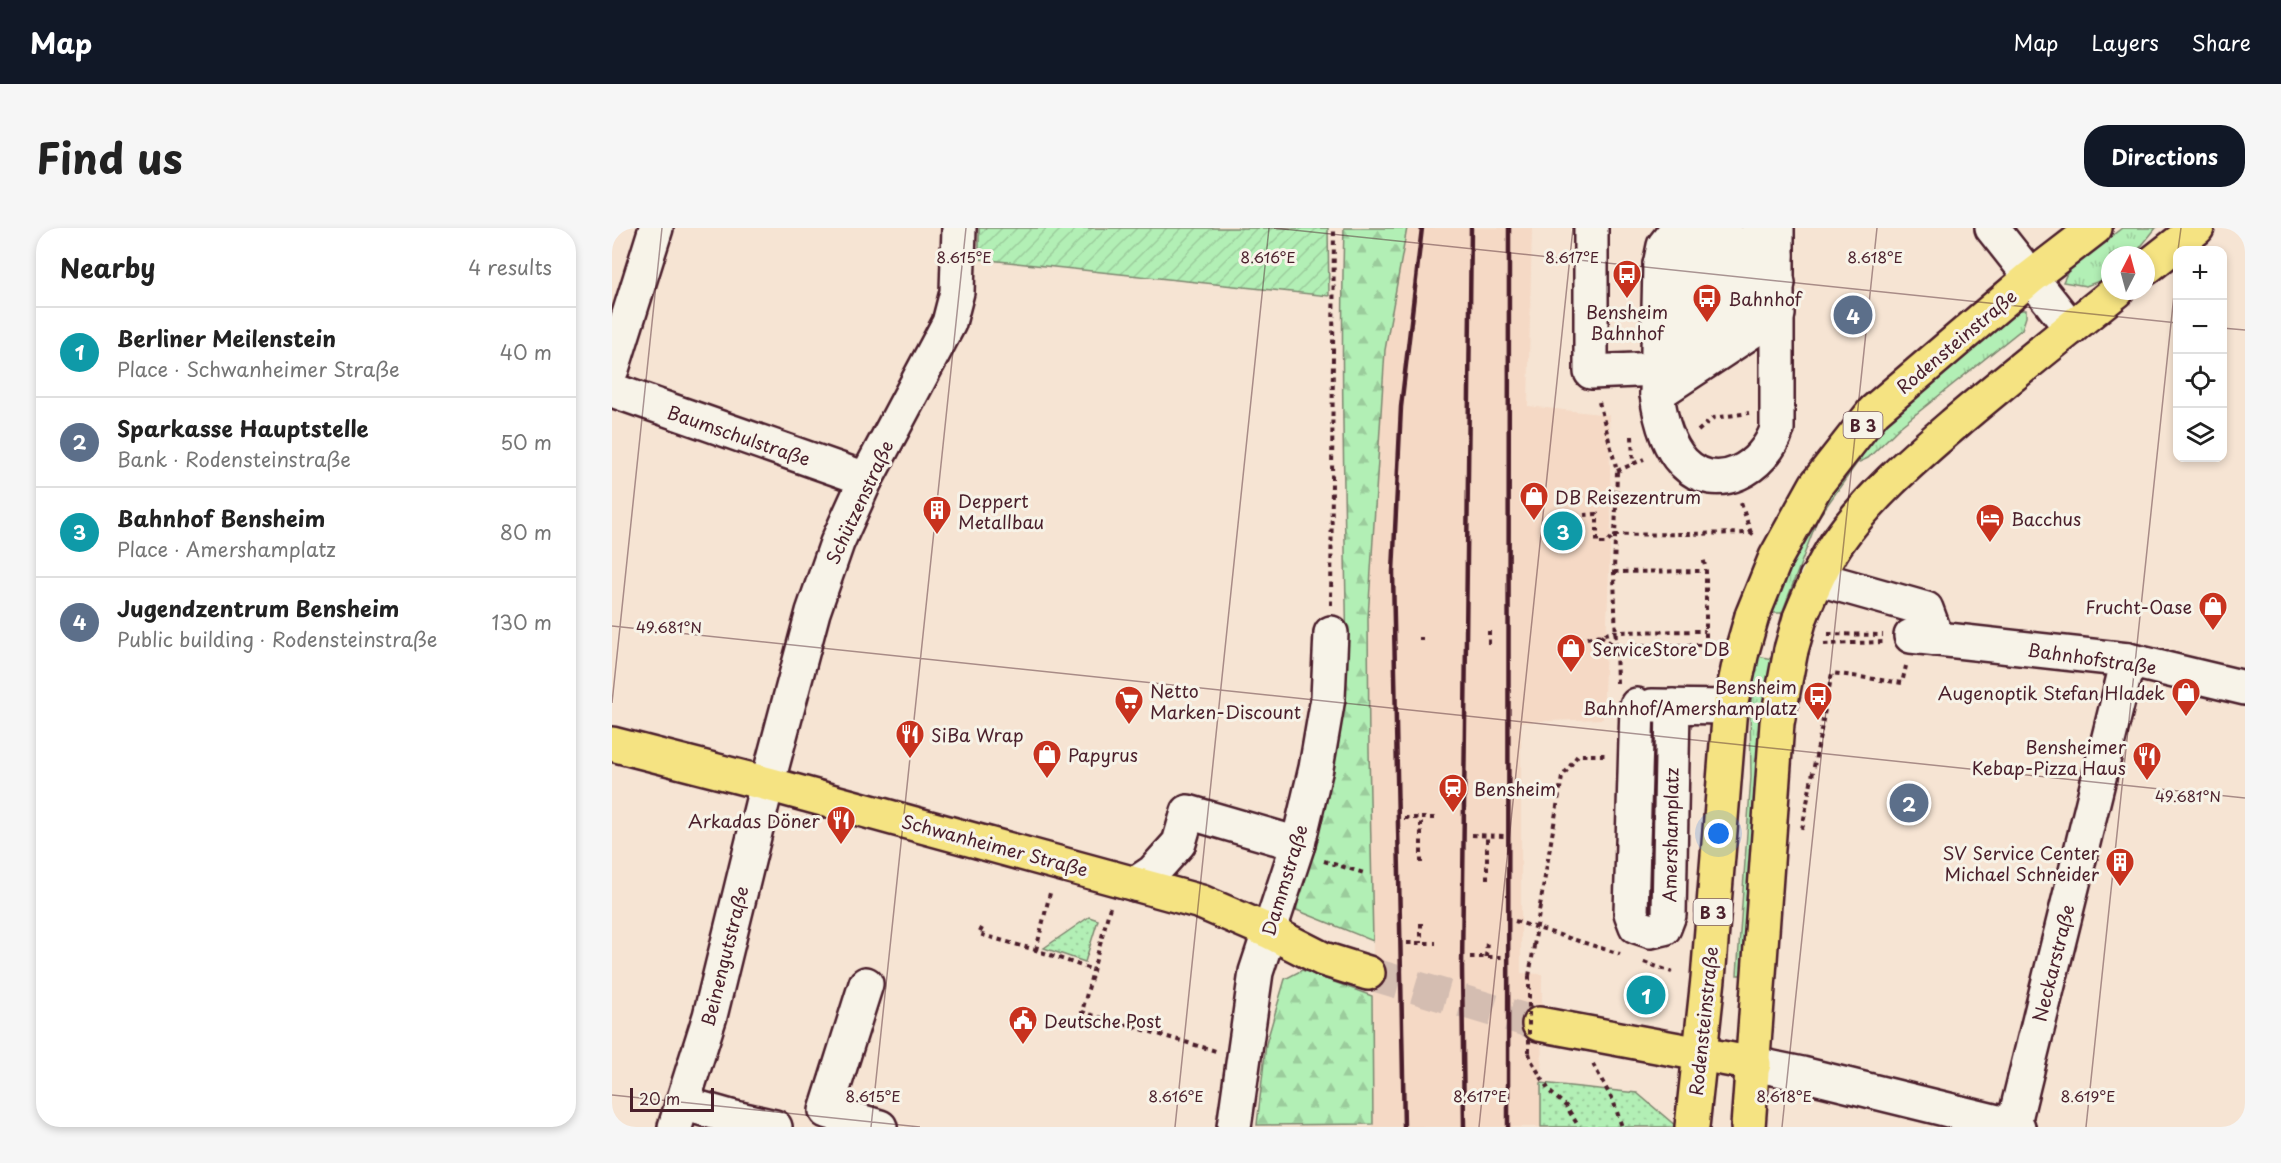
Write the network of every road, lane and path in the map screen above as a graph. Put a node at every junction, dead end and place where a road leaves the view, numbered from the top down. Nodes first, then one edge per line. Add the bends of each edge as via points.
1 (656, 228) edge
2 (959, 228) edge
3 (1334, 228) edge
4 (1591, 228) edge
5 (1678, 228) edge
6 (1725, 228) edge
7 (1992, 228) edge
8 (2095, 228) edge
9 (2197, 228) edge
10 (2155, 261) edge
11 (1777, 262) edge
12 (2030, 278) junction
13 (1660, 280) junction
14 (2106, 300) edge
15 (2071, 328) junction
16 (1658, 363) junction
17 (612, 369) edge
18 (1591, 372) junction
19 (612, 390) edge
20 (866, 479) junction
21 (1584, 515) dead end
22 (1614, 535) junction
23 (1703, 557) dead end
24 (1776, 557) junction
25 (1706, 571) junction
26 (1614, 572) junction
27 (1816, 578) junction
28 (1489, 631) dead end
29 (1705, 631) junction
30 (1614, 632) junction
31 (1331, 633) joint
32 (1600, 636) junction
33 (1920, 639) junction
34 (1578, 640) dead end
35 (1489, 644) dead end
36 (1616, 646) junction
37 (2128, 660) junction
38 (2245, 688) edge
39 (1627, 705) junction
40 (1684, 706) junction
41 (1731, 707) junction
42 (612, 744) edge
43 (1607, 755) dead end
44 (768, 784) junction
45 (1404, 818) dead end
46 (1421, 818) junction
47 (1436, 818) dead end
48 (1472, 835) dead end
49 (1487, 836) junction
50 (1504, 836) dead end
51 (1801, 838) dead end
52 (1296, 848) junction
53 (1059, 862) junction
54 (1421, 863) dead end
55 (1364, 873) dead end
56 (1487, 879) dead end
57 (1126, 881) junction
58 (1515, 921) dead end
59 (1421, 923) dead end
60 (982, 928) dead end
61 (1268, 931) junction
62 (1487, 941) dead end
63 (1407, 943) dead end
64 (1421, 943) junction
65 (1436, 943) dead end
66 (1036, 950) junction
67 (1614, 951) dead end
68 (1470, 957) dead end
69 (1486, 957) junction
70 (1503, 957) dead end
71 (1093, 970) junction
72 (1368, 973) tunnel mouth
73 (866, 984) dead end
74 (1576, 1031) junction
75 (1534, 1039) junction
76 (1701, 1054) junction
77 (1243, 1058) junction
78 (1754, 1064) junction
79 (826, 1111) junction
80 (679, 1115) edge
81 (775, 1127) edge
82 (785, 1127) edge
83 (880, 1127) edge
84 (1234, 1127) edge
85 (1579, 1127) edge
86 (1622, 1127) edge
87 (1692, 1127) edge
88 (1748, 1127) edge
89 (2015, 1127) edge

1 - 17 street
2 - 20 street, Schützenstraße via 957,292 949,323
3 - 31 path
4 - 18 street
5 - 13 street via 1664,246
6 - 13 street
7 - 12 street
8 - 12 main road, Rodensteinstraße / B 3
9 - 10 main road
11 - 13 street
11 - 16 street
11 - 16 street
11 - 16 street via 1777,429 1773,442 1755,464 1731,476 1719,477 1695,471 1683,462 1664,428
12 - 15 street
12 - 24 main road, Rodensteinstraße / B 3 via 1874,411 1816,485
13 - 16 street
14 - 15 main road
15 - 27 main road via 1892,478 1835,545
16 - 18 street
18 - 22 path via 1617,471
19 - 20 street, Baumschulstraße
20 - 44 street, Schützenstraße via 837,543 813,612
21 - 22 path via 1597,514 1597,543 1607,543
22 - 24 path via 1751,533
22 - 26 path
23 - 25 path
24 - 41 main road, Rodensteinstraße / B 3, bridge via 1752,616
25 - 26 path
25 - 29 path
26 - 30 path
27 - 33 street via 1926,609
27 - 78 main road, bridge via 1791,650 1777,723
28 - 35 path
29 - 30 path
29 - 36 path via 1706,645
30 - 32 path
30 - 36 path
31 - 52 street, Dammstraße via 1328,698
32 - 34 path
32 - 36 path
33 - 33 path via 1822,633 1824,644
33 - 37 street, Bahnhofstraße
33 - 51 path via 1902,683 1832,673
36 - 39 path
37 - 38 street, Bahnhofstraße
37 - 89 street, Neckarstraße
39 - 40 street
39 - 40 street, Amershamplatz via 1631,913 1636,926 1651,931 1665,928 1669,915
40 - 41 street
41 - 76 main road, Rodensteinstraße / B 3
42 - 44 main road, Schwanheimer Straße
43 - 75 path, bridge via 1578,755 1562,777 1529,976
44 - 53 main road, Schwanheimer Straße
44 - 80 street, Beinengutstraße via 710,1016
45 - 46 path
46 - 47 path
46 - 54 path
48 - 49 path
49 - 50 path
49 - 56 path
52 - 55 path
52 - 57 street via 1188,812 1179,843 1153,872
52 - 61 street, Dammstraße
53 - 57 main road, Schwanheimer Straße
53 - 66 path
57 - 61 main road, Schwanheimer Straße via 1201,902
57 - 71 path
58 - 67 path
59 - 64 path
60 - 66 path via 980,934
61 - 72 main road, Schwanheimer Straße via 1323,959
61 - 77 street, Dammstraße via 1256,972
62 - 69 path
63 - 64 path
64 - 65 path
66 - 71 path
68 - 69 path
69 - 70 path
71 - 77 path via 1082,1011
73 - 79 street
74 - 75 main road
74 - 76 main road
74 - 86 path via 1614,1103
75 - 85 path via 1550,1092 1566,1106
76 - 78 main road
76 - 87 main road, Rodensteinstraße / B 3
77 - 84 street, Dammstraße
78 - 88 main road
78 - 89 street
79 - 82 street
79 - 83 street
80 - 81 street

